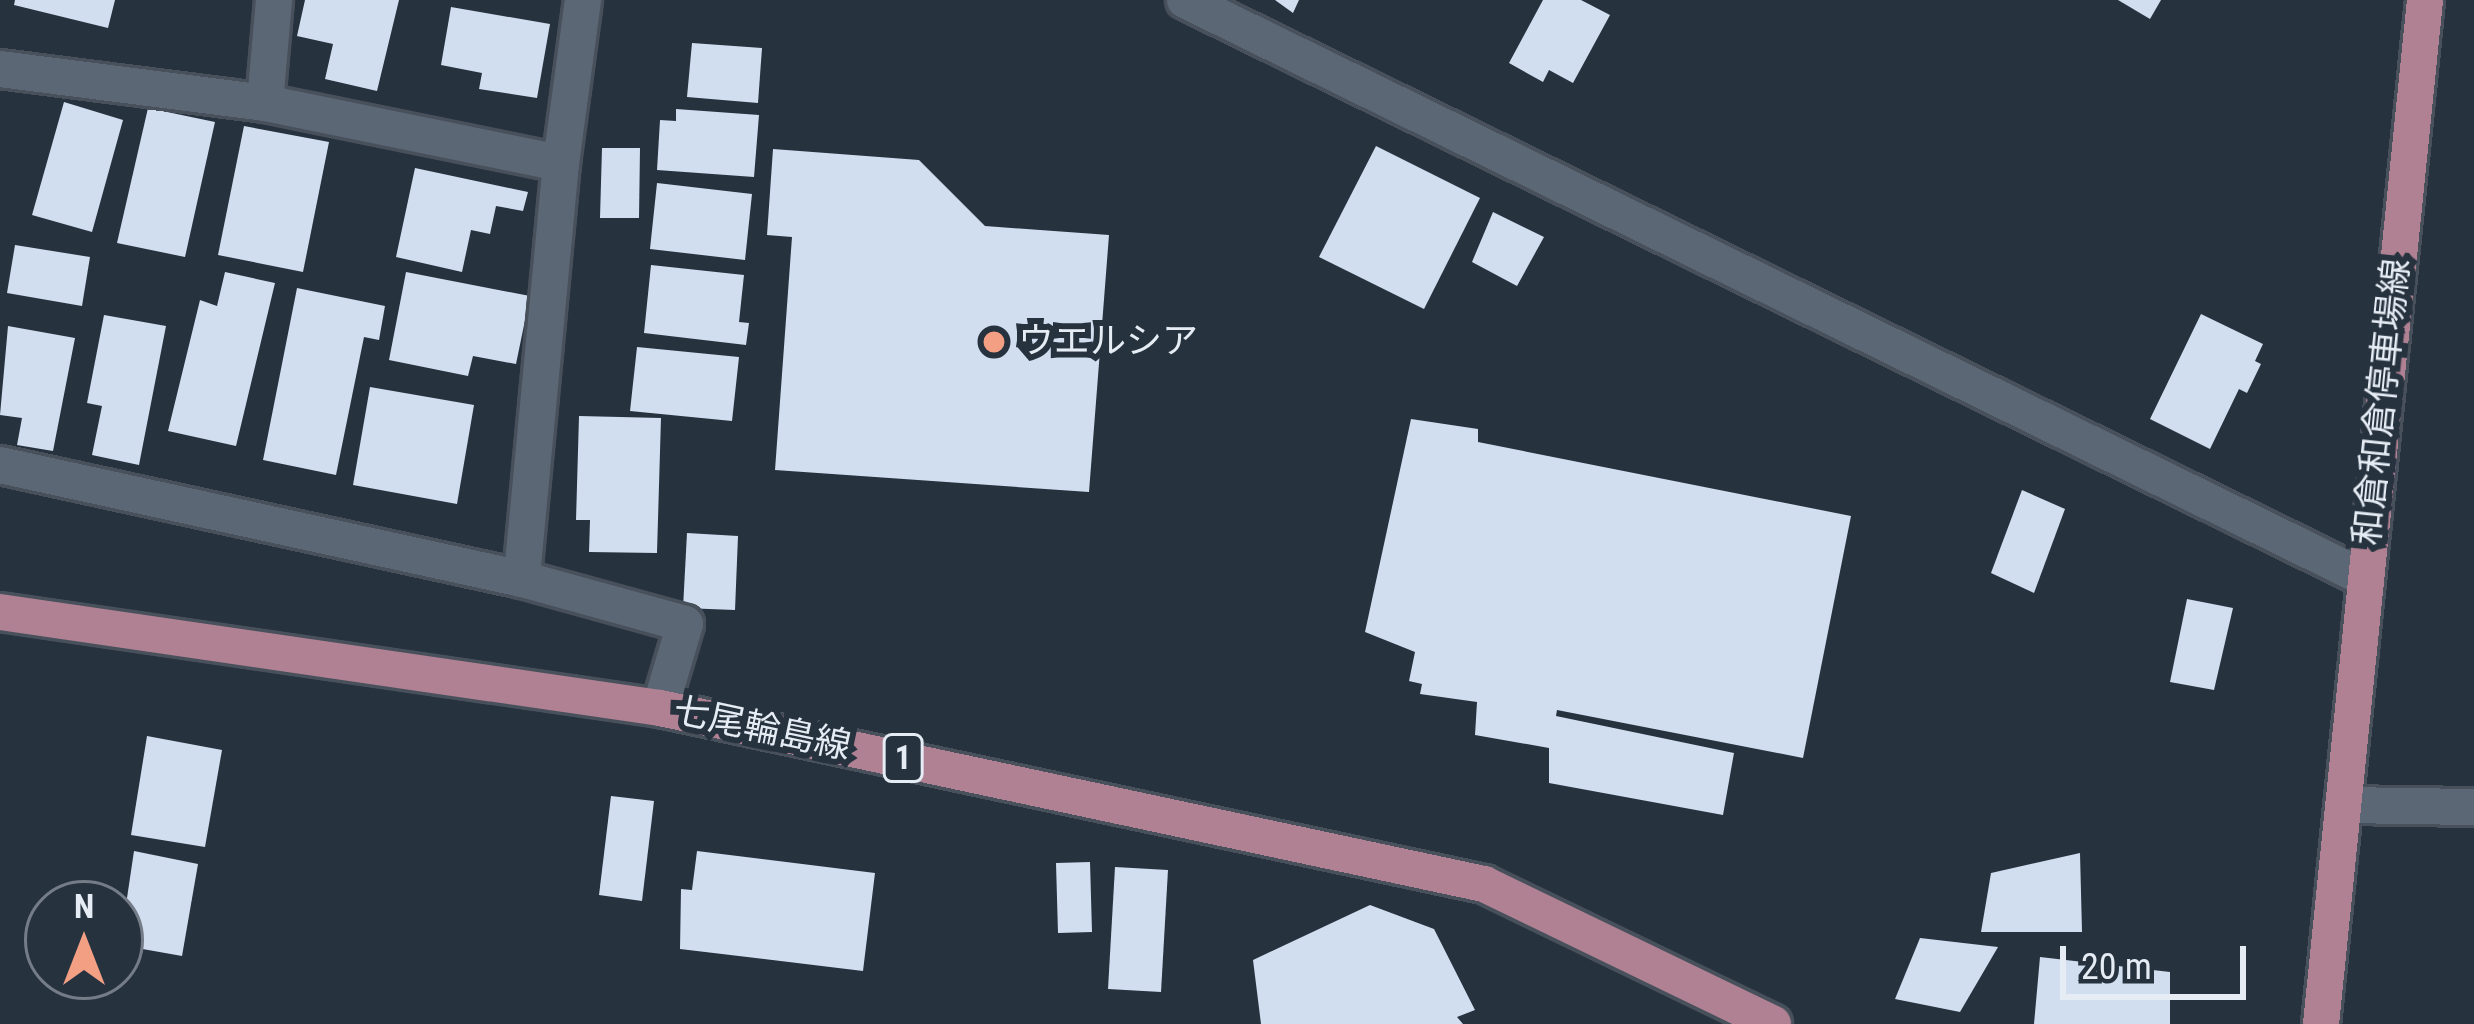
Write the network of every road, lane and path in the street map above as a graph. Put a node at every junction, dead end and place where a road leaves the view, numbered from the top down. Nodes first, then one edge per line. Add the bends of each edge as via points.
1 (274, 0) edge
2 (583, 0) edge
3 (1185, 0) edge
4 (2425, 0) edge
5 (0, 69) edge
6 (265, 104) junction
7 (561, 163) junction
8 (0, 465) edge
9 (2363, 578) junction
10 (522, 580) junction
11 (0, 611) edge
12 (660, 708) junction
13 (2344, 805) junction
14 (2474, 807) edge
15 (1773, 1024) edge
16 (2321, 1024) edge

1 - 6 street
2 - 7 street
3 - 9 street
4 - 9 main road, 和倉和倉停車場線
5 - 6 street
6 - 7 street
7 - 10 street
8 - 10 street
9 - 13 main road, 和倉和倉停車場線
10 - 12 street via 685,624
11 - 12 main road, 七尾輪島線 / 1
12 - 15 main road, 七尾輪島線 / 1 via 1484,884
13 - 14 street
13 - 16 main road, 和倉和倉停車場線

